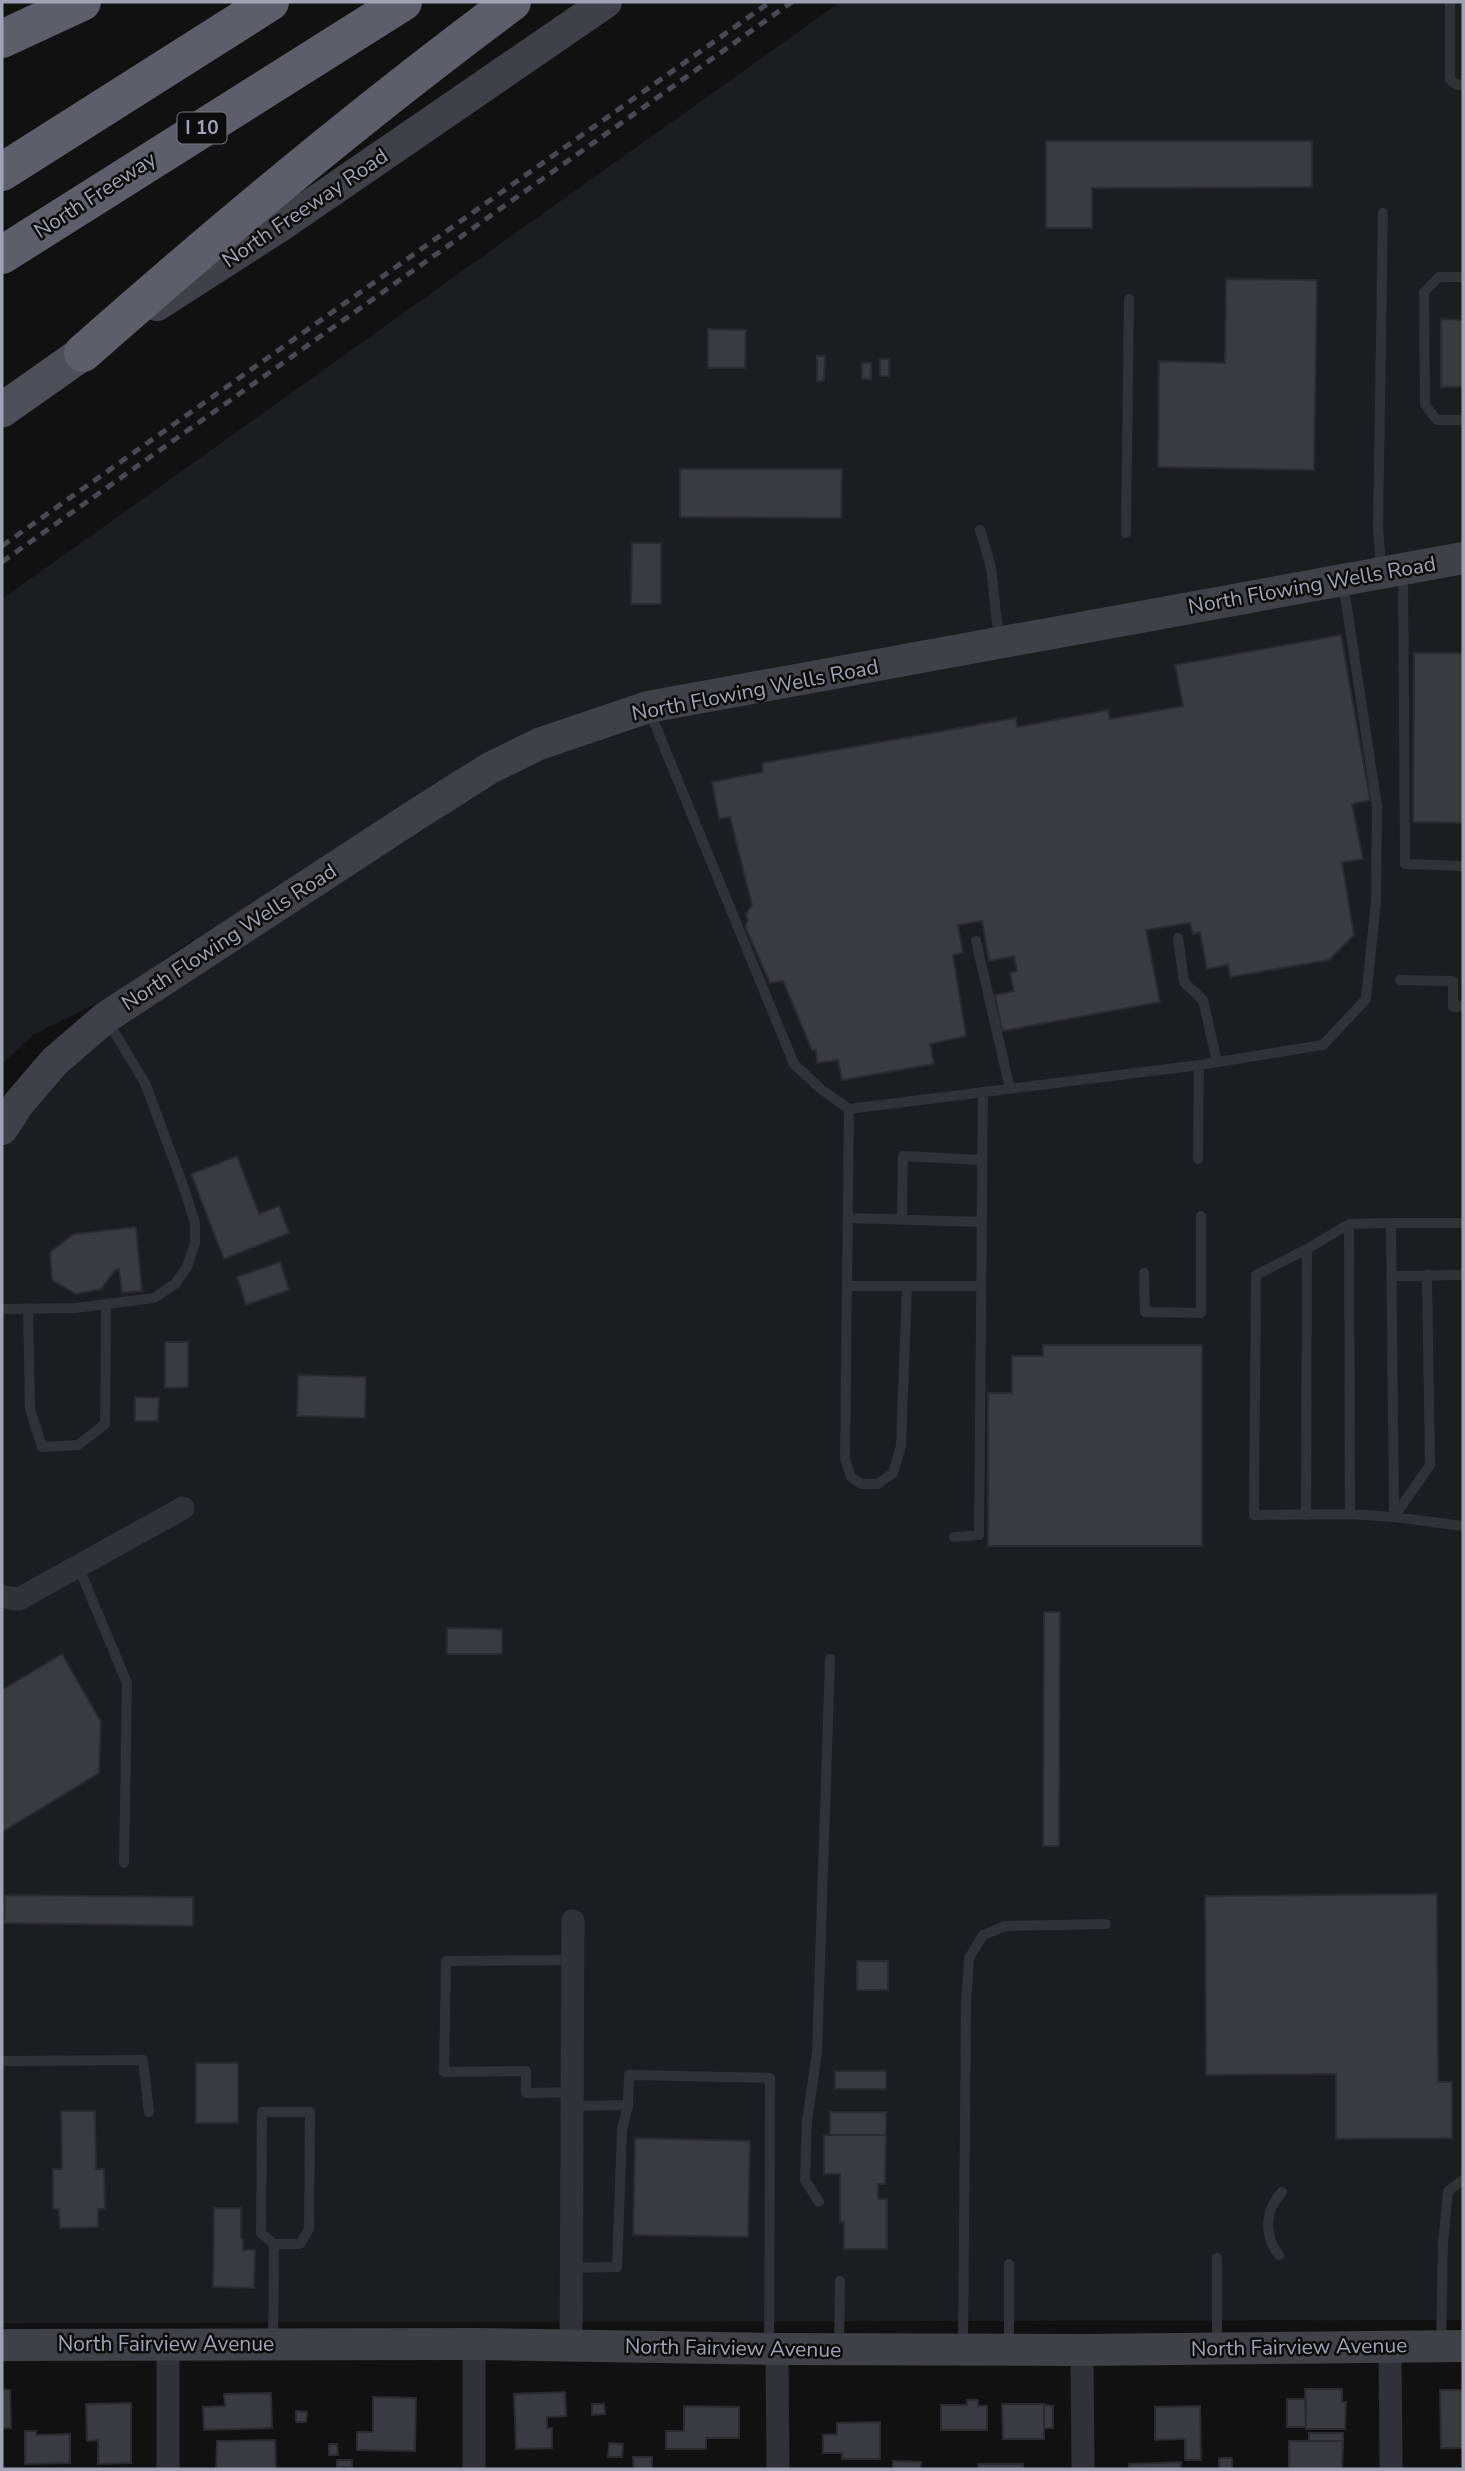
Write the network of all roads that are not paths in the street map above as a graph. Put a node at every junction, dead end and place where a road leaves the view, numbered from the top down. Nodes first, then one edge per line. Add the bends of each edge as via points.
1 (43, 2) edge
2 (82, 2) edge
3 (270, 2) edge
4 (403, 2) edge
5 (512, 2) edge
6 (606, 2) edge
7 (1450, 2) edge
8 (2, 33) edge
9 (2, 39) edge
10 (1463, 84) edge
11 (2, 173) edge
12 (1383, 214) dead end
13 (2, 255) edge
14 (1463, 277) edge
15 (1129, 299) dead end
16 (83, 354) junction
17 (2, 410) edge
18 (1463, 420) edge
19 (980, 530) dead end
20 (1126, 533) dead end
21 (1463, 558) edge
22 (1392, 570) junction
23 (1343, 579) junction
24 (1000, 644) junction
25 (648, 708) junction
26 (1463, 866) edge
27 (1178, 938) dead end
28 (976, 941) dead end
29 (1400, 980) dead end
30 (1463, 1006) edge
31 (105, 1018) junction
32 (1217, 1062) junction
33 (1199, 1065) junction
34 (1010, 1089) junction
35 (983, 1093) junction
36 (849, 1109) junction
37 (2, 1129) edge
38 (1198, 1159) dead end
39 (982, 1160) junction
40 (1200, 1216) dead end
41 (848, 1218) junction
42 (902, 1220) junction
43 (982, 1222) junction
44 (1391, 1223) junction
45 (1463, 1223) edge
46 (1349, 1224) junction
47 (1307, 1249) junction
48 (1144, 1273) dead end
49 (1427, 1275) junction
50 (1463, 1275) edge
51 (1391, 1276) junction
52 (847, 1286) junction
53 (907, 1286) junction
54 (981, 1286) junction
55 (106, 1304) junction
56 (2, 1309) edge
57 (28, 1309) junction
58 (183, 1508) dead end
59 (1350, 1514) junction
60 (1306, 1515) junction
61 (1394, 1517) junction
62 (1463, 1526) edge
63 (954, 1537) dead end
64 (78, 1566) junction
65 (2, 1597) edge
66 (830, 1658) dead end
67 (124, 1863) dead end
68 (573, 1921) dead end
69 (1106, 1924) dead end
70 (573, 1960) junction
71 (2, 2061) edge
72 (573, 2099) junction
73 (628, 2105) junction
74 (149, 2112) dead end
75 (1463, 2180) edge
76 (1282, 2192) dead end
77 (819, 2202) dead end
78 (274, 2244) junction
79 (1279, 2255) dead end
80 (1217, 2258) dead end
81 (1009, 2264) dead end
82 (572, 2268) junction
83 (840, 2281) dead end
84 (168, 2344) junction
85 (274, 2344) junction
86 (474, 2344) junction
87 (2, 2345) edge
88 (571, 2346) junction
89 (1390, 2346) junction
90 (1452, 2346) edge
91 (1217, 2348) junction
92 (773, 2349) junction
93 (839, 2349) junction
94 (962, 2350) junction
95 (1009, 2350) junction
96 (1082, 2350) junction
97 (168, 2469) edge
98 (474, 2469) edge
99 (778, 2469) edge
100 (1083, 2469) edge
101 (1391, 2469) edge

1 - 8 street
2 - 9 highway
3 - 11 highway
4 - 13 highway, North Freeway / I 10
5 - 16 highway via 263,199
6 - 16 street, North Freeway Road via 280,226
7 - 10 lane via 1450,80
12 - 22 lane via 1378,526
14 - 18 lane via 1439,276 1424,292 1425,405 1437,420
15 - 20 lane
16 - 17 main road, North Freeway Road
19 - 24 lane via 991,567
21 - 22 street, North Flowing Wells Road
22 - 23 street, North Flowing Wells Road
22 - 26 lane via 1405,864
23 - 24 street, North Flowing Wells Road
23 - 32 lane via 1377,806 1376,901 1366,999 1323,1045
24 - 25 street, North Flowing Wells Road
25 - 31 street, North Flowing Wells Road via 539,744 490,768
25 - 36 lane via 794,1064
27 - 32 lane via 1184,982 1203,1000
28 - 34 lane
29 - 30 lane via 1453,981 1453,1007
31 - 37 street, North Flowing Wells Road via 55,1061
31 - 55 lane via 145,1083 195,1223 187,1267 175,1284 154,1298
32 - 33 lane
33 - 34 lane
33 - 38 lane
34 - 35 lane
35 - 36 lane
35 - 39 lane
36 - 41 lane
39 - 42 lane via 903,1156
39 - 43 lane
40 - 48 lane via 1201,1313 1145,1312
41 - 42 lane
41 - 52 lane
42 - 43 lane
43 - 54 lane
44 - 45 lane
44 - 46 lane
44 - 51 lane
46 - 47 lane
46 - 59 lane
47 - 60 lane
47 - 60 lane via 1256,1275 1254,1502 1254,1515
49 - 50 lane
49 - 51 lane
49 - 61 lane via 1430,1465
51 - 61 lane
52 - 53 lane
52 - 53 lane via 845,1459 851,1477 861,1483 878,1483 893,1474 901,1446
53 - 54 lane
54 - 63 lane via 979,1535
55 - 57 lane
55 - 57 lane via 105,1424 78,1445 41,1447 30,1409
56 - 57 lane
58 - 64 street
59 - 60 lane
59 - 61 lane
61 - 62 lane
64 - 65 street via 19,1599
64 - 67 lane via 127,1684
66 - 77 lane via 817,2052 805,2168 805,2180
68 - 70 street
69 - 94 lane via 1005,1926 983,1935 969,1958
70 - 72 street
70 - 72 lane via 446,1961 444,2072 526,2071 526,2093
71 - 74 lane via 143,2060
72 - 73 lane
72 - 82 street
73 - 82 lane via 622,2130 617,2267
73 - 92 lane via 629,2074 770,2078
75 - 90 lane via 1448,2191 1443,2244
76 - 79 lane via 1270,2208 1268,2221 1272,2247
78 - 78 lane via 261,2233 262,2112 310,2112 309,2230 300,2244
78 - 85 lane
80 - 91 lane
81 - 95 lane
82 - 88 street
83 - 93 lane
84 - 85 street, North Fairview Avenue
84 - 87 street, North Fairview Avenue
84 - 97 street
85 - 86 street, North Fairview Avenue
86 - 88 street, North Fairview Avenue
86 - 98 street
88 - 92 street, North Fairview Avenue
89 - 90 street, North Fairview Avenue
89 - 91 street, North Fairview Avenue
89 - 101 street
91 - 96 street, North Fairview Avenue
92 - 93 street, North Fairview Avenue
92 - 99 street
93 - 94 street, North Fairview Avenue
94 - 95 street, North Fairview Avenue
95 - 96 street, North Fairview Avenue
96 - 100 street

